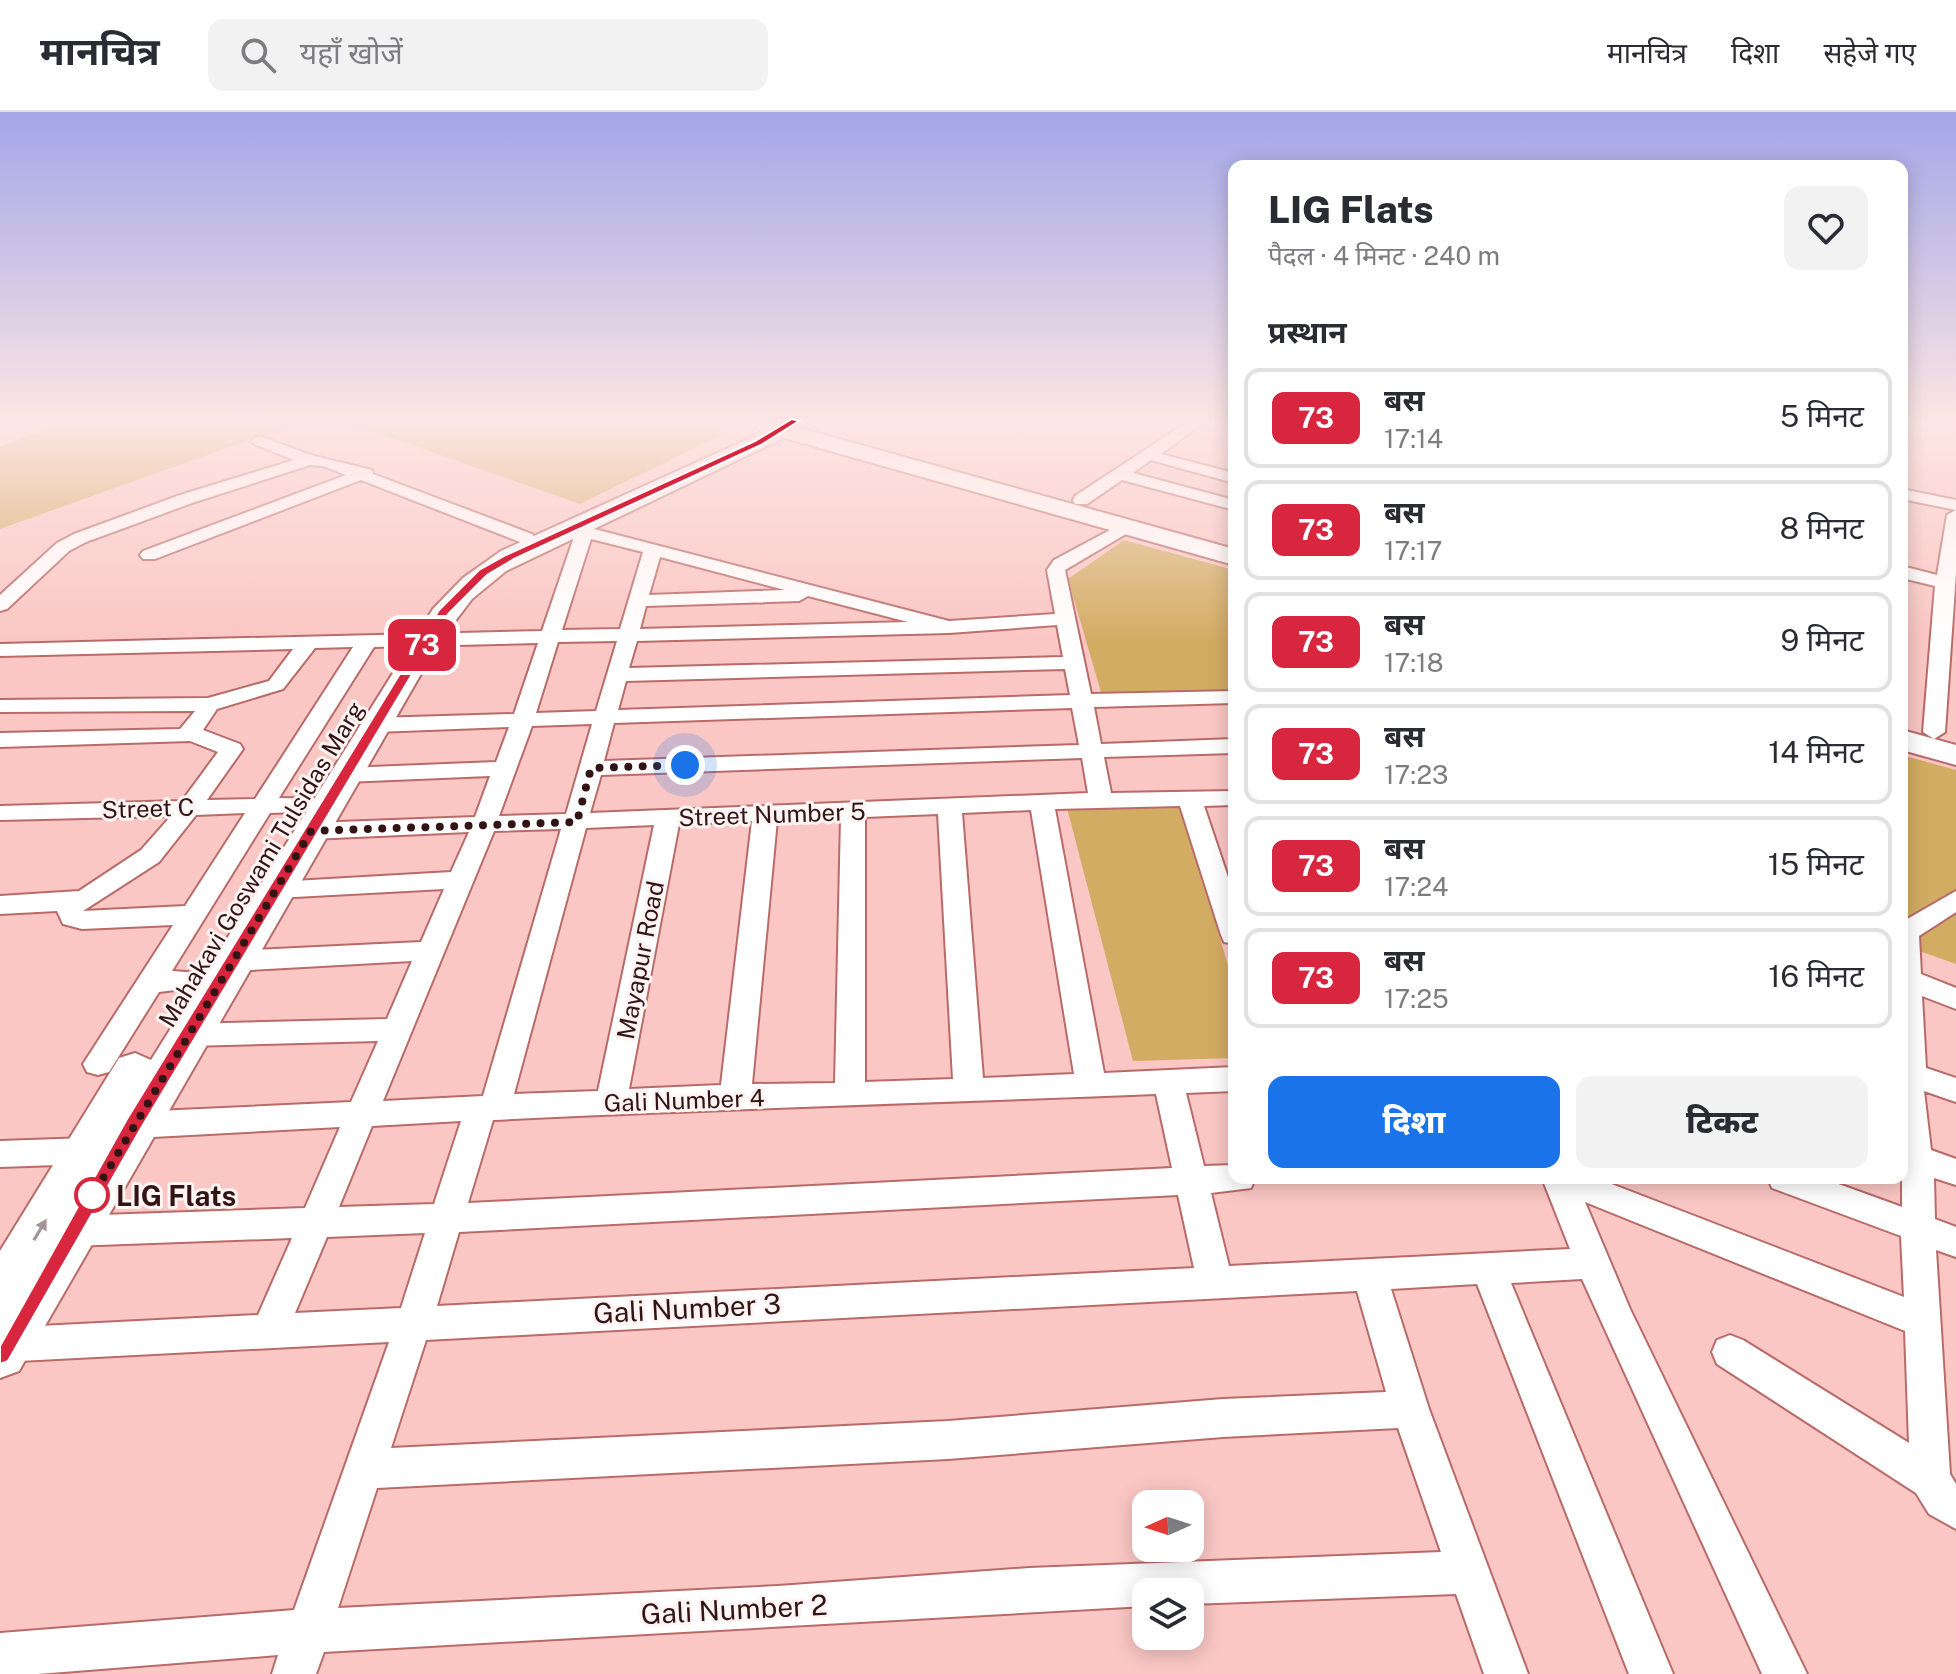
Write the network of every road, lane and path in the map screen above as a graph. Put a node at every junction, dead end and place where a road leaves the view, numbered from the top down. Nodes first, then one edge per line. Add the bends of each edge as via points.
1 (202, 494) edge
2 (311, 494) edge
3 (410, 494) edge
4 (624, 494) edge
5 (647, 494) edge
6 (1015, 494) edge
7 (1057, 494) edge
8 (1090, 494) edge
9 (1193, 494) edge
10 (1908, 495) edge
11 (1081, 500) junction
12 (1228, 503) edge
13 (1956, 505) edge
14 (1956, 515) edge
15 (1125, 527) junction
16 (578, 530) junction
17 (526, 538) junction
18 (1228, 540) edge
19 (653, 548) junction
20 (149, 555) dead end
21 (1228, 555) edge
22 (1908, 574) edge
23 (1945, 583) junction
24 (825, 594) junction
25 (638, 601) junction
26 (0, 605) edge
27 (1064, 619) junction
28 (949, 627) junction
29 (629, 635) junction
30 (548, 638) junction
31 (395, 642) junction
32 (307, 645) junction
33 (0, 650) edge
34 (1074, 663) junction
35 (617, 675) junction
36 (1228, 697) edge
37 (1082, 701) junction
38 (208, 705) junction
39 (0, 706) edge
40 (604, 717) junction
41 (523, 720) junction
42 (375, 725) junction
43 (1908, 726) edge
44 (190, 733) junction
45 (0, 740) edge
46 (1908, 740) edge
47 (1949, 742) edge
48 (1228, 746) edge
49 (1092, 751) junction
50 (591, 768) junction
51 (505, 769) junction
52 (1228, 798) edge
53 (1101, 800) junction
54 (1190, 800) junction
55 (308, 804) junction
56 (1042, 804) junction
57 (191, 807) junction
58 (950, 808) junction
59 (853, 811) junction
60 (0, 813) edge
61 (765, 815) junction
62 (668, 817) junction
63 (577, 822) junction
64 (484, 825) junction
65 (461, 880) junction
66 (276, 890) junction
67 (1956, 900) edge
68 (73, 902) junction
69 (0, 905) edge
70 (192, 915) junction
71 (1228, 917) edge
72 (1908, 930) edge
73 (430, 951) junction
74 (233, 961) junction
75 (190, 980) junction
76 (1908, 980) edge
77 (150, 983) junction
78 (1956, 999) edge
79 (395, 1030) junction
80 (1908, 1030) edge
81 (188, 1035) junction
82 (98, 1064) dead end
83 (1908, 1070) edge
84 (1908, 1073) edge
85 (1228, 1079) edge
86 (1168, 1081) junction
87 (1091, 1085) junction
88 (969, 1090) junction
89 (1956, 1090) edge
90 (850, 1095) junction
91 (735, 1096) junction
92 (1908, 1101) edge
93 (611, 1103) junction
94 (488, 1108) junction
95 (359, 1114) junction
96 (134, 1125) junction
97 (87, 1151) junction
98 (0, 1154) edge
99 (1916, 1158) junction
100 (1956, 1172) edge
101 (1228, 1178) edge
102 (1191, 1180) junction
103 (1561, 1184) edge
104 (1574, 1184) edge
105 (1800, 1184) edge
106 (447, 1218) junction
107 (315, 1222) junction
108 (1918, 1228) junction
109 (71, 1231) junction
110 (1956, 1242) edge
111 (1593, 1263) junction
112 (1488, 1268) junction
113 (1369, 1273) junction
114 (1215, 1281) junction
115 (1922, 1321) junction
116 (414, 1322) junction
117 (270, 1330) junction
118 (1, 1335) edge
119 (1730, 1352) dead end
120 (1410, 1409) junction
121 (364, 1469) junction
122 (1930, 1479) junction
123 (1956, 1509) edge
124 (1468, 1572) junction
125 (308, 1631) junction
126 (0, 1655) edge
127 (294, 1674) edge
128 (1506, 1674) edge
129 (1651, 1674) edge
130 (1785, 1674) edge

1 - 26 street via 63,547
2 - 20 street
3 - 17 street
4 - 17 street, Mahakavi Goswami Tulsidas Marg
5 - 16 street, Mahakavi Goswami Tulsidas Marg
6 - 15 street
7 - 11 street
8 - 11 street
9 - 12 street
10 - 13 street
11 - 18 street
14 - 23 street
15 - 21 street
15 - 27 street via 1056,570
16 - 19 street
16 - 30 street
16 - 31 street, Mahakavi Goswami Tulsidas Marg via 483,573 443,612
17 - 31 street, Mahakavi Goswami Tulsidas Marg via 442,586
19 - 24 street
19 - 25 street
22 - 23 street
23 - 47 street
24 - 25 street
24 - 28 street
25 - 29 street
27 - 28 street
27 - 34 street
28 - 29 street
29 - 30 street
29 - 35 street
30 - 31 street
30 - 41 street
31 - 32 street
31 - 42 street, Mahakavi Goswami Tulsidas Marg
31 - 55 street, Mahakavi Goswami Tulsidas Marg
32 - 33 street
32 - 38 street via 276,685
34 - 35 street
34 - 37 street
35 - 40 street
36 - 37 street
37 - 40 street
37 - 49 street
38 - 39 street
38 - 44 street
40 - 41 street
40 - 50 street
41 - 42 street
41 - 51 street
42 - 55 street, Mahakavi Goswami Tulsidas Marg
43 - 47 street
44 - 45 street
44 - 57 street via 232,749
46 - 47 street
48 - 49 street
49 - 50 street
49 - 53 street
50 - 63 street
51 - 55 street
51 - 64 street
52 - 54 street, Street Number 5
53 - 54 street, Street Number 5
53 - 56 street, Street Number 5
54 - 71 street
55 - 57 street, Street C
55 - 64 street, Street Number 5
55 - 66 street, Mahakavi Goswami Tulsidas Marg
55 - 70 street
55 - 75 street, Mahakavi Goswami Tulsidas Marg
56 - 58 street, Street Number 5
56 - 87 street
57 - 60 street, Street C
57 - 68 street via 150,856
58 - 59 street, Street Number 5
58 - 88 street
59 - 61 street, Street Number 5
59 - 90 street
61 - 62 street, Street Number 5
61 - 91 street
62 - 63 street, Street Number 5
62 - 93 street, Mayapur Road
63 - 64 street, Street Number 5
63 - 94 street
64 - 65 street
65 - 66 street
65 - 73 street
66 - 74 street, Mahakavi Goswami Tulsidas Marg
67 - 72 street
68 - 69 street
68 - 70 street via 69,914 82,920
70 - 77 street
73 - 74 street
73 - 79 street
74 - 81 street, Mahakavi Goswami Tulsidas Marg
75 - 77 street
75 - 97 street, Mahakavi Goswami Tulsidas Marg
76 - 78 street
77 - 82 street
79 - 81 street
79 - 95 street
80 - 83 street
81 - 96 street, Mahakavi Goswami Tulsidas Marg
84 - 89 street
85 - 86 street, Gali Number 4
86 - 87 street, Gali Number 4
86 - 102 street
87 - 88 street, Gali Number 4
88 - 90 street, Gali Number 4
90 - 91 street, Gali Number 4
91 - 93 street, Gali Number 4
92 - 99 street
93 - 94 street, Gali Number 4
94 - 95 street, Gali Number 4
94 - 106 street
95 - 96 street, Gali Number 4
95 - 107 street
96 - 109 street, Mahakavi Goswami Tulsidas Marg
97 - 98 street
118 -> 97 street, Mahakavi Goswami Tulsidas Marg
99 - 100 street
99 - 108 street
101 - 102 street
102 - 106 street
102 - 114 street
103 - 111 street
104 - 115 street
105 - 108 street
106 - 107 street
106 - 116 street
107 - 109 street
107 - 117 street
108 - 110 street
108 - 115 street
109 - 118 street, Mahakavi Goswami Tulsidas Marg
111 - 112 street, Gali Number 3
111 - 130 street
112 - 113 street, Gali Number 3
112 - 129 street
113 - 114 street, Gali Number 3
113 - 120 street
114 - 116 street, Gali Number 3
115 - 122 street
116 - 117 street, Gali Number 3
116 - 121 street
117 - 118 street, Gali Number 3
119 - 122 street
120 - 121 street via 948,1440
120 - 124 street
121 - 125 street
122 - 123 street
124 - 125 street, Gali Number 2 via 1029,1589
124 - 128 street
125 - 126 street, Gali Number 2
125 - 127 street

